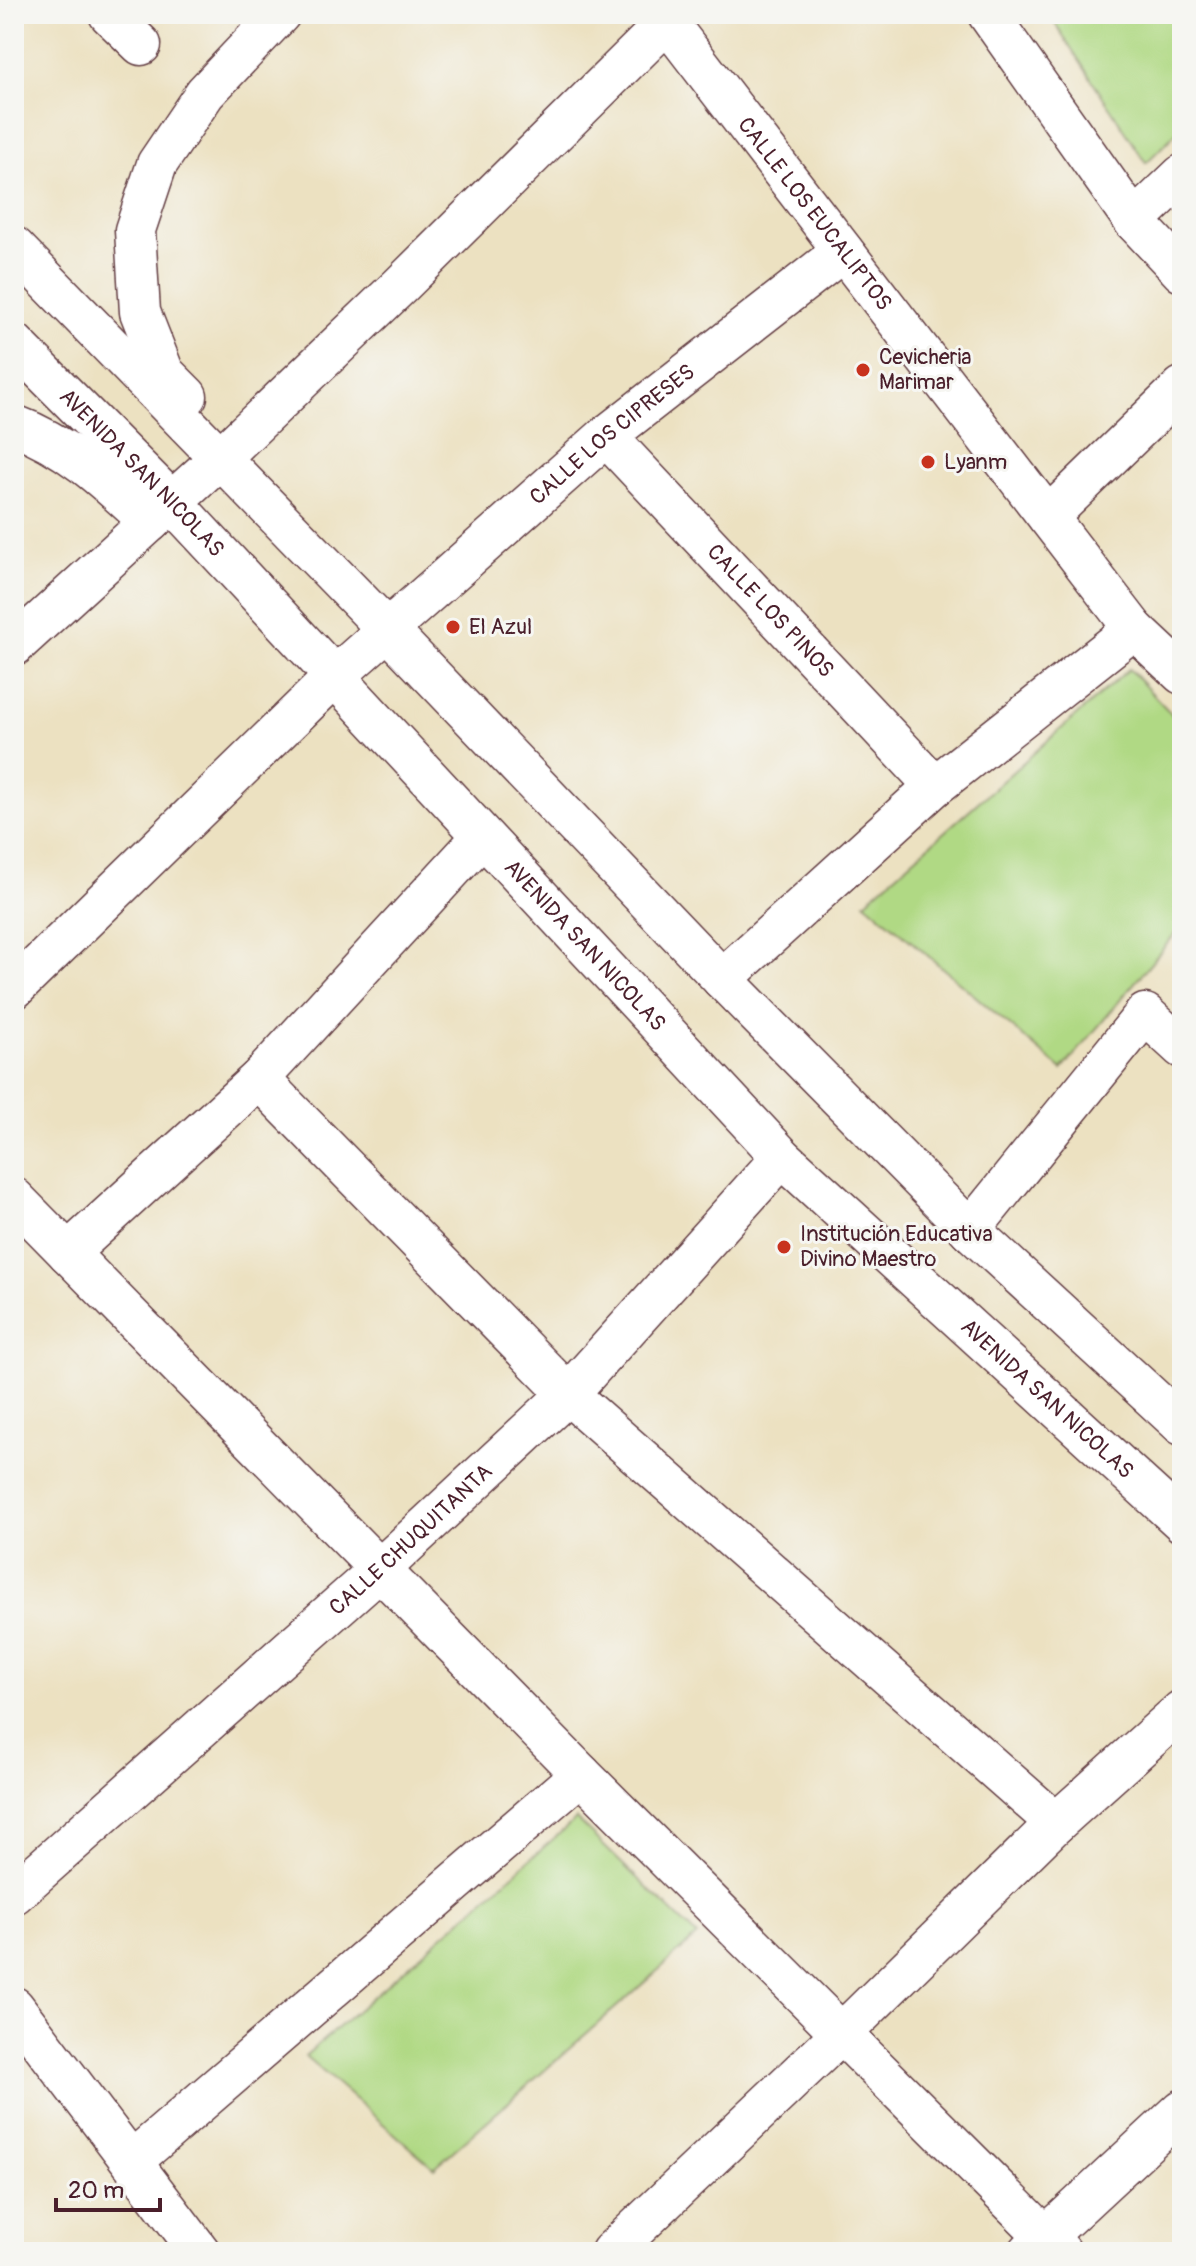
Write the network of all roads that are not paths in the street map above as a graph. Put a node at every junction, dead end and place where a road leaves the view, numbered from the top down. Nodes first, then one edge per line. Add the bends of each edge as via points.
1 (109, 14) edge
2 (280, 14) edge
3 (988, 14) edge
4 (664, 18) edge
5 (141, 45) dead end
6 (1182, 175) edge
7 (1134, 221) junction
8 (14, 247) edge
9 (843, 251) junction
10 (1182, 272) edge
11 (14, 343) edge
12 (1182, 387) edge
13 (14, 425) edge
14 (606, 436) junction
15 (227, 451) junction
16 (161, 512) junction
17 (1048, 517) junction
18 (1134, 629) junction
19 (388, 630) junction
20 (14, 646) edge
21 (1182, 674) edge
22 (334, 677) junction
23 (935, 786) junction
24 (482, 837) junction
25 (722, 979) junction
26 (14, 989) edge
27 (1182, 1048) edge
28 (259, 1079) junction
29 (782, 1157) junction
30 (14, 1198) edge
31 (970, 1230) junction
32 (68, 1253) junction
33 (568, 1394) junction
34 (1182, 1425) edge
35 (1182, 1522) edge
36 (379, 1570) junction
37 (1182, 1710) edge
38 (581, 1774) junction
39 (1056, 1823) junction
40 (14, 1894) edge
41 (14, 2007) edge
42 (842, 2033) junction
43 (1182, 2110) edge
44 (132, 2161) junction
45 (1045, 2247) edge
46 (200, 2252) edge
47 (611, 2252) edge

1 - 5 street
2 - 15 street via 205,93 157,164 135,230 140,312 164,373
3 - 7 street
4 - 9 street, CALLE LOS EUCALIPTOS
4 - 15 street via 401,285
6 - 7 street
7 - 10 street
8 - 15 street
9 - 14 street, CALLE LOS CIPRESES
9 - 17 street, CALLE LOS EUCALIPTOS
11 - 16 street, AVENIDA SAN NICOLAS
12 - 17 street
13 - 16 street via 41,435
14 - 19 street, CALLE LOS CIPRESES
14 - 23 street, CALLE LOS PINOS
15 - 16 street
15 - 19 street
16 - 20 street
16 - 22 street, AVENIDA SAN NICOLAS
17 - 18 street, CALLE LOS EUCALIPTOS
18 - 21 street, CALLE LOS EUCALIPTOS
18 - 23 street
19 - 22 street, CALLE LOS CIPRESES
19 - 25 street
22 - 24 street, AVENIDA SAN NICOLAS
22 - 26 street, CALLE LOS CIPRESES
23 - 25 street
24 - 28 street
24 - 29 street, AVENIDA SAN NICOLAS
25 - 31 street
27 - 31 street via 1145,1014
28 - 32 street
28 - 33 street
29 - 33 street, CALLE CHUQUITANTA
29 - 35 street, AVENIDA SAN NICOLAS
30 - 32 street
31 - 34 street
32 - 36 street
33 - 36 street, CALLE CHUQUITANTA
33 - 39 street
36 - 38 street
36 - 40 street, CALLE CHUQUITANTA
37 - 39 street
38 - 42 street
38 - 44 street
39 - 42 street
41 - 44 street
42 - 45 street
42 - 47 street
43 - 45 street
44 - 46 street

